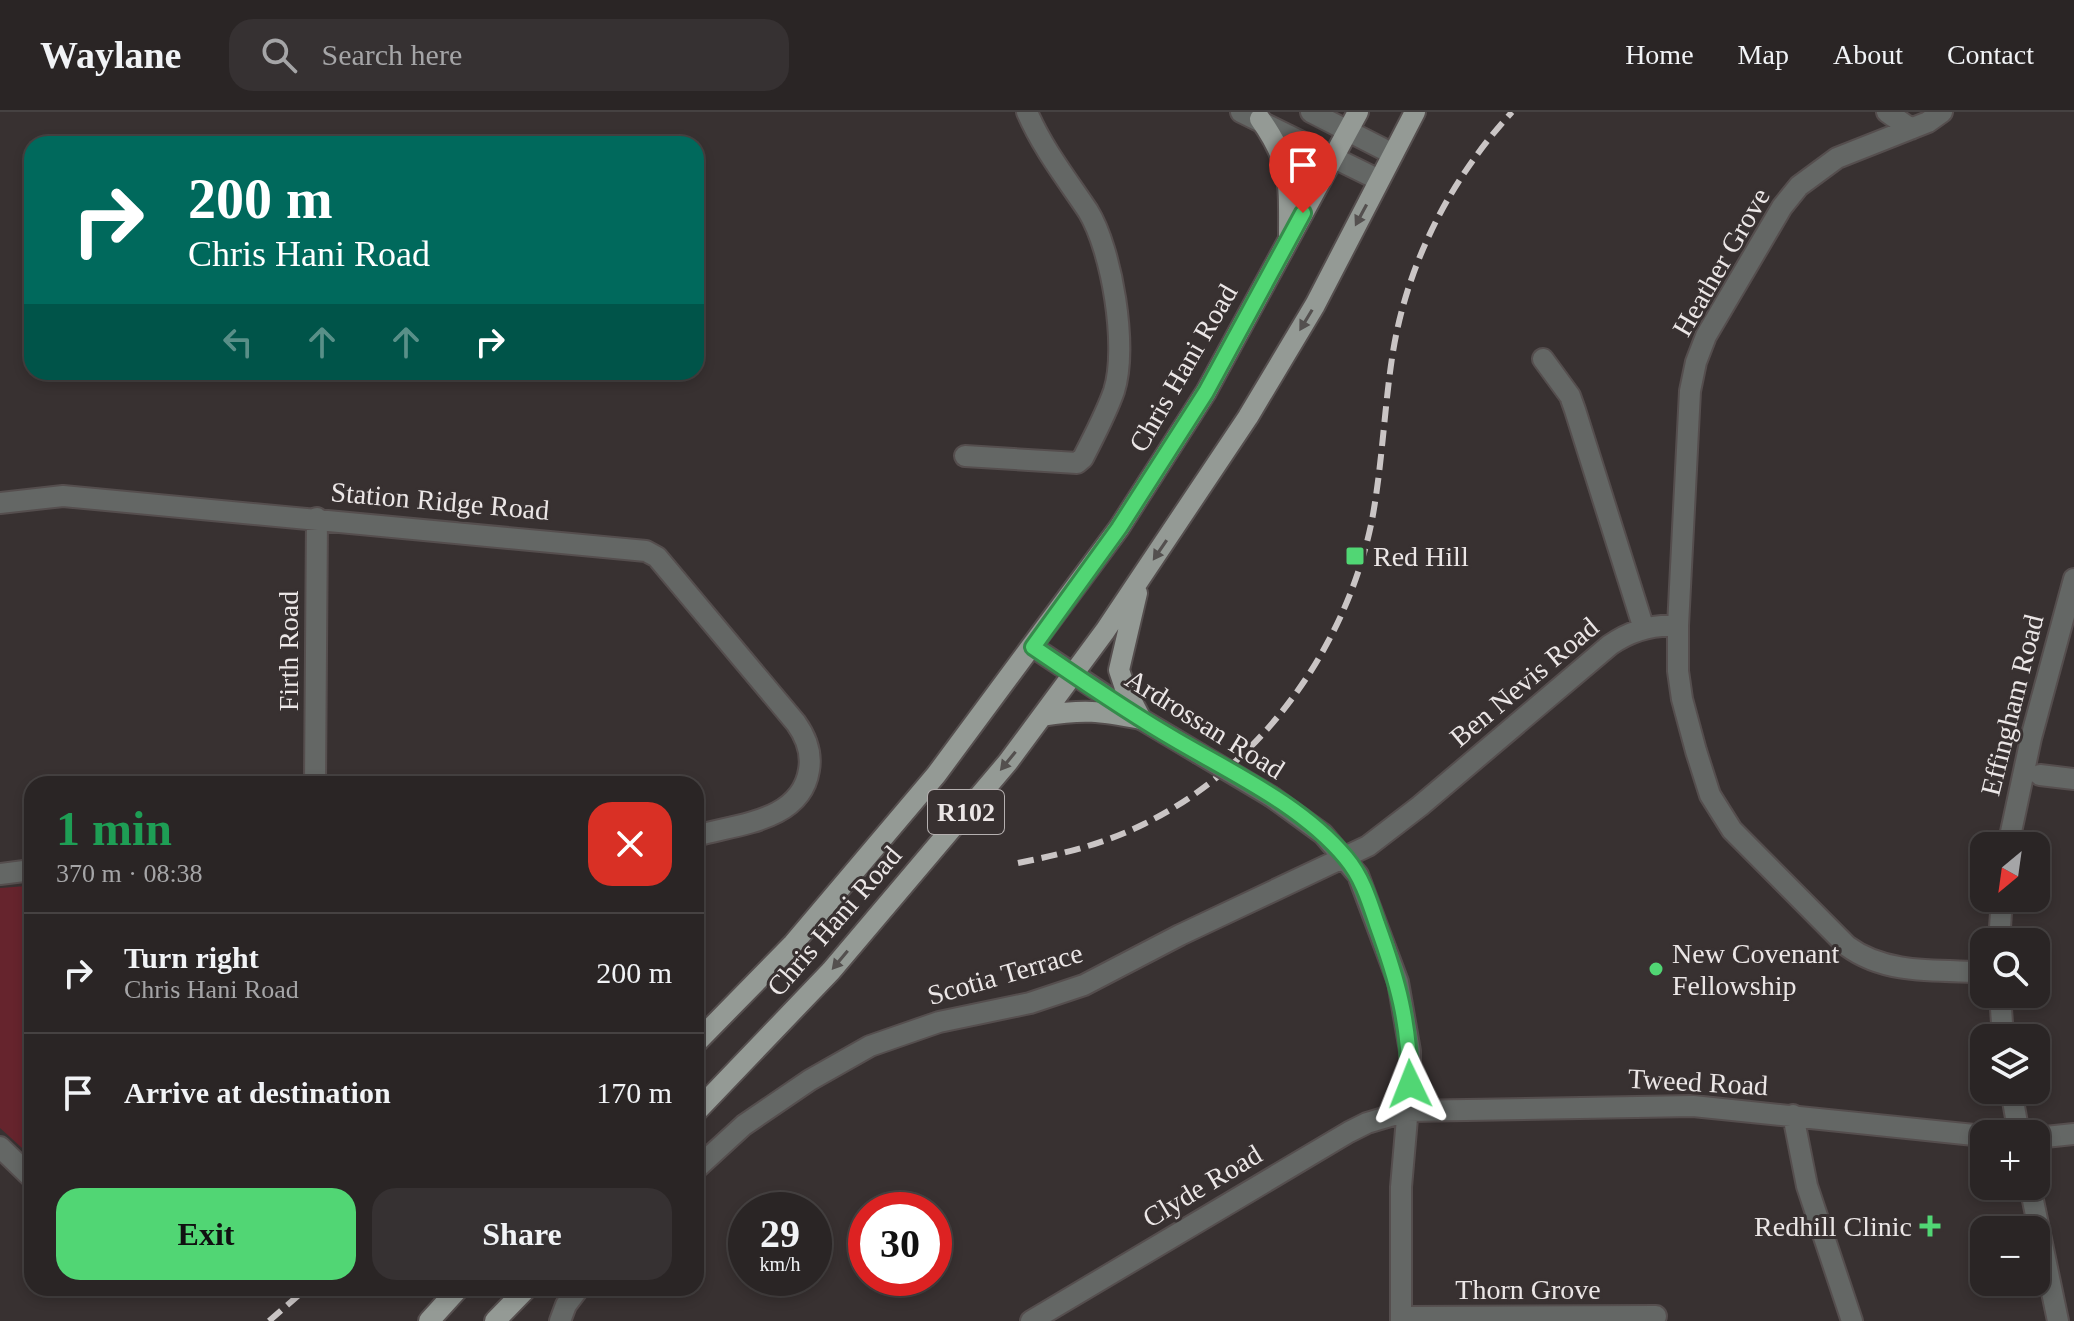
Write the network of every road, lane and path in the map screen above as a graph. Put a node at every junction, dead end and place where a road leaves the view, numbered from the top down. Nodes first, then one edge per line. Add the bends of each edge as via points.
1 (1027, 112) edge
2 (1311, 112) edge
3 (1358, 112) edge
4 (1415, 112) edge
5 (1887, 112) edge
6 (1942, 112) edge
7 (1251, 116) edge
8 (1911, 129) junction
9 (1348, 131) junction
10 (1393, 154) junction
11 (1333, 156) junction
12 (1379, 180) junction
13 (1289, 241) junction
14 (1543, 359) dead end
15 (965, 456) dead end
16 (0, 503) edge
17 (317, 518) junction
18 (1141, 578) junction
19 (2074, 579) edge
20 (2070, 613) edge
21 (1678, 626) junction
22 (1644, 629) junction
23 (1033, 647) junction
24 (1073, 674) junction
25 (1042, 716) junction
26 (1141, 719) junction
27 (2040, 775) dead end
28 (315, 776) edge
29 (2074, 779) edge
30 (2011, 832) edge
31 (704, 834) edge
32 (1345, 857) junction
33 (24, 871) edge
34 (0, 874) edge
35 (1970, 971) edge
36 (704, 1035) edge
37 (704, 1104) edge
38 (1407, 1111) junction
39 (1793, 1115) junction
40 (1970, 1134) edge
41 (2074, 1134) edge
42 (2050, 1137) edge
43 (0, 1147) edge
44 (704, 1162) edge
45 (24, 1170) edge
46 (2033, 1200) edge
47 (452, 1296) edge
48 (519, 1296) edge
49 (573, 1296) edge
50 (1656, 1316) dead end
51 (1401, 1319) edge
52 (429, 1321) edge
53 (495, 1321) edge
54 (560, 1321) edge
55 (1031, 1321) edge
56 (1852, 1321) edge
57 (2058, 1321) edge

1 - 15 street via 1043,147 1088,212 1108,259 1118,331 1115,388 1077,463
2 - 9 street
3 - 9 main road, Chris Hani Road / R102
4 - 10 main road, Chris Hani Road / R102
5 - 8 street
6 - 8 street, Heather Grove
7 - 11 street
7 - 13 main road via 1277,143 1289,180
8 - 21 street, Heather Grove via 1837,158 1799,186 1706,336 1690,391
9 - 10 street
9 - 11 main road, Chris Hani Road / R102
10 - 12 main road, Chris Hani Road / R102
11 - 12 street
11 - 13 main road, Chris Hani Road / R102
12 -> 18 main road, Chris Hani Road / R102 via 1248,417
13 - 23 main road, Chris Hani Road / R102 via 1206,392 1119,528
14 - 22 street via 1570,396
16 - 17 street, Station Ridge Road via 63,496
17 - 28 street, Firth Road
17 - 31 street, Station Ridge Road via 646,551 657,557 807,742 810,765 797,798 779,813
18 - 24 main road, Chris Hani Road / R102
18 - 26 main road via 1119,670
19 - 20 street, Effingham Road
20 - 30 street, Effingham Road via 2028,749
21 - 22 street, Ben Nevis Road
21 - 35 street via 1682,699 1710,795 1751,852 1861,957 1898,968
22 - 32 street, Ben Nevis Road via 1610,645 1420,806
23 - 24 street, Ardrossan Road
23 - 36 main road, Chris Hani Road / R102 via 870,854 793,944
24 - 25 main road, Chris Hani Road / R102
24 - 26 street, Ardrossan Road
25 - 26 main road via 1081,710
25 -> 37 main road, Chris Hani Road / R102 via 831,971
26 - 32 street, Ardrossan Road, bridge via 1272,797
27 - 29 street
32 - 38 street, Ardrossan Road via 1367,895 1398,982 1410,1051
32 - 44 street, Scotia Terrace via 1084,985 1030,1003 939,1022 870,1046 744,1125
33 - 34 street
38 - 39 street, Tweed Road via 1693,1106
38 - 51 street, Ardrossan Road
38 - 55 street, Clyde Road via 1349,1132
39 - 40 street, Tweed Road
39 - 56 street via 1807,1186
41 - 42 street
43 - 45 street
46 - 57 street
47 - 52 main road
48 - 53 main road
49 - 54 street
50 - 51 street, Thorn Grove

